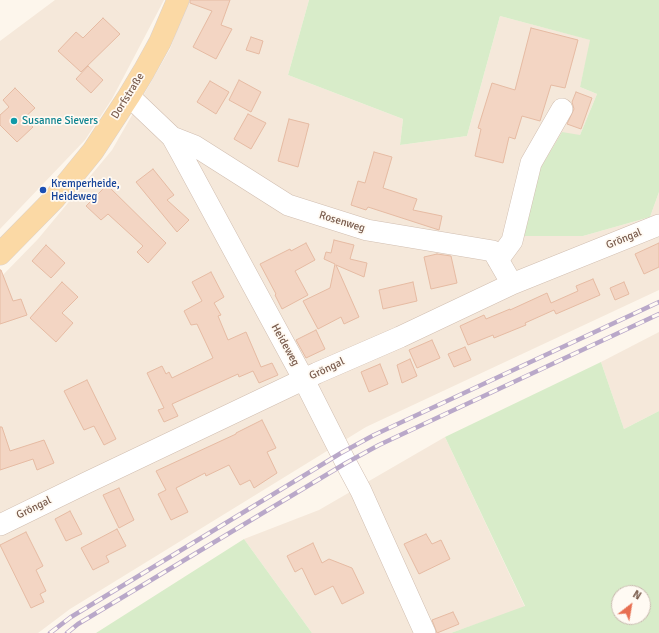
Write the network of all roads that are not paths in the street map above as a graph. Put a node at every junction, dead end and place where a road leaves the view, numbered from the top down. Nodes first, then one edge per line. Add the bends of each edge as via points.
1 (178, 0) edge
2 (129, 96) junction
3 (562, 109) dead end
4 (172, 137) junction
5 (659, 225) edge
6 (0, 254) edge
7 (498, 260) junction
8 (512, 284) junction
9 (304, 380) junction
10 (0, 525) edge
11 (425, 633) edge

1 - 2 main road, Dorfstraße via 160,42
2 - 4 street, Heideweg
2 - 6 main road, Dorfstraße via 93,151 54,199
3 - 7 street via 531,163 512,241
4 - 7 street, Rosenweg via 195,146 288,206 367,230 493,251
4 - 9 street, Heideweg
5 - 8 street, Gröngal
7 - 8 street, Rosenweg
8 - 9 street, Gröngal
9 - 10 street, Gröngal
9 - 11 street, Heideweg via 361,491

